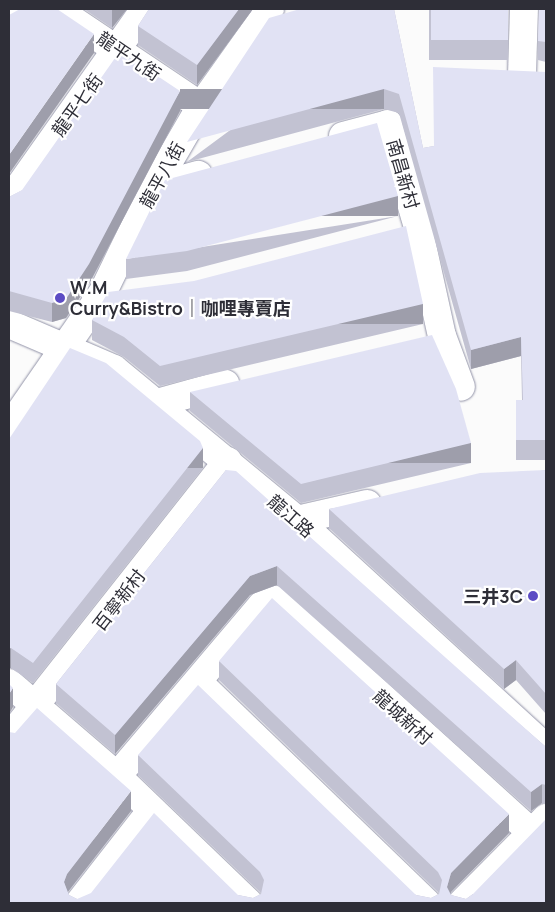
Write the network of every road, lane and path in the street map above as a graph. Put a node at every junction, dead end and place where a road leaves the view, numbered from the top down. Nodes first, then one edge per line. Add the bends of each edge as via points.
1 (15, 9) edge
2 (56, 9) edge
3 (145, 9) edge
4 (524, 9) edge
5 (274, 16) edge
6 (9, 18) edge
7 (118, 48) junction
8 (495, 75) edge
9 (534, 76) edge
10 (201, 106) junction
11 (313, 144) edge
12 (219, 170) edge
13 (154, 188) junction
14 (9, 201) edge
15 (418, 227) junction
16 (390, 235) edge
17 (103, 292) junction
18 (133, 296) edge
19 (9, 324) edge
20 (442, 336) junction
21 (414, 342) edge
22 (62, 346) junction
23 (254, 378) edge
24 (461, 387) dead end
25 (156, 403) junction
26 (9, 428) edge
27 (228, 461) junction
28 (394, 497) edge
29 (297, 520) junction
30 (198, 682) junction
31 (9, 683) edge
32 (36, 705) junction
33 (9, 738) edge
34 (546, 748) edge
35 (117, 776) junction
36 (150, 812) junction
37 (539, 826) edge
38 (79, 903) edge
39 (249, 903) edge
40 (427, 903) edge
41 (462, 903) edge

1 - 6 street
2 - 7 street, 龍平九街
3 - 7 street, 龍平七街
4 - 9 street
5 - 10 street, 龍平八街
7 - 10 street, 龍平九街
7 - 14 street, 龍平七街
8 - 9 street
10 - 13 street, 龍平八街
11 - 15 street, 南昌新村 via 388,124
12 - 13 street
13 - 17 street, 龍平八街
15 - 16 street, 南昌新村
15 - 20 street, 南昌新村
17 - 18 street
17 - 22 street, 龍平八街
19 - 22 street, 龍江路
20 - 21 street
20 - 24 street, 南昌新村
22 - 25 street, 龍江路 via 114,369
22 - 26 street, 龍平八街
23 - 25 street
25 - 27 street, 龍江路
27 - 29 street, 龍江路
27 - 32 street, 百寧新村
28 - 29 street
29 - 34 street, 龍江路
30 - 35 street
30 - 37 street, 龍城新村 via 262,605 275,600
30 - 40 street
31 - 32 street
32 - 33 street, 百寧新村
32 - 35 street
35 - 36 street
36 - 38 street
36 - 39 street
37 - 41 street, 龍城新村

